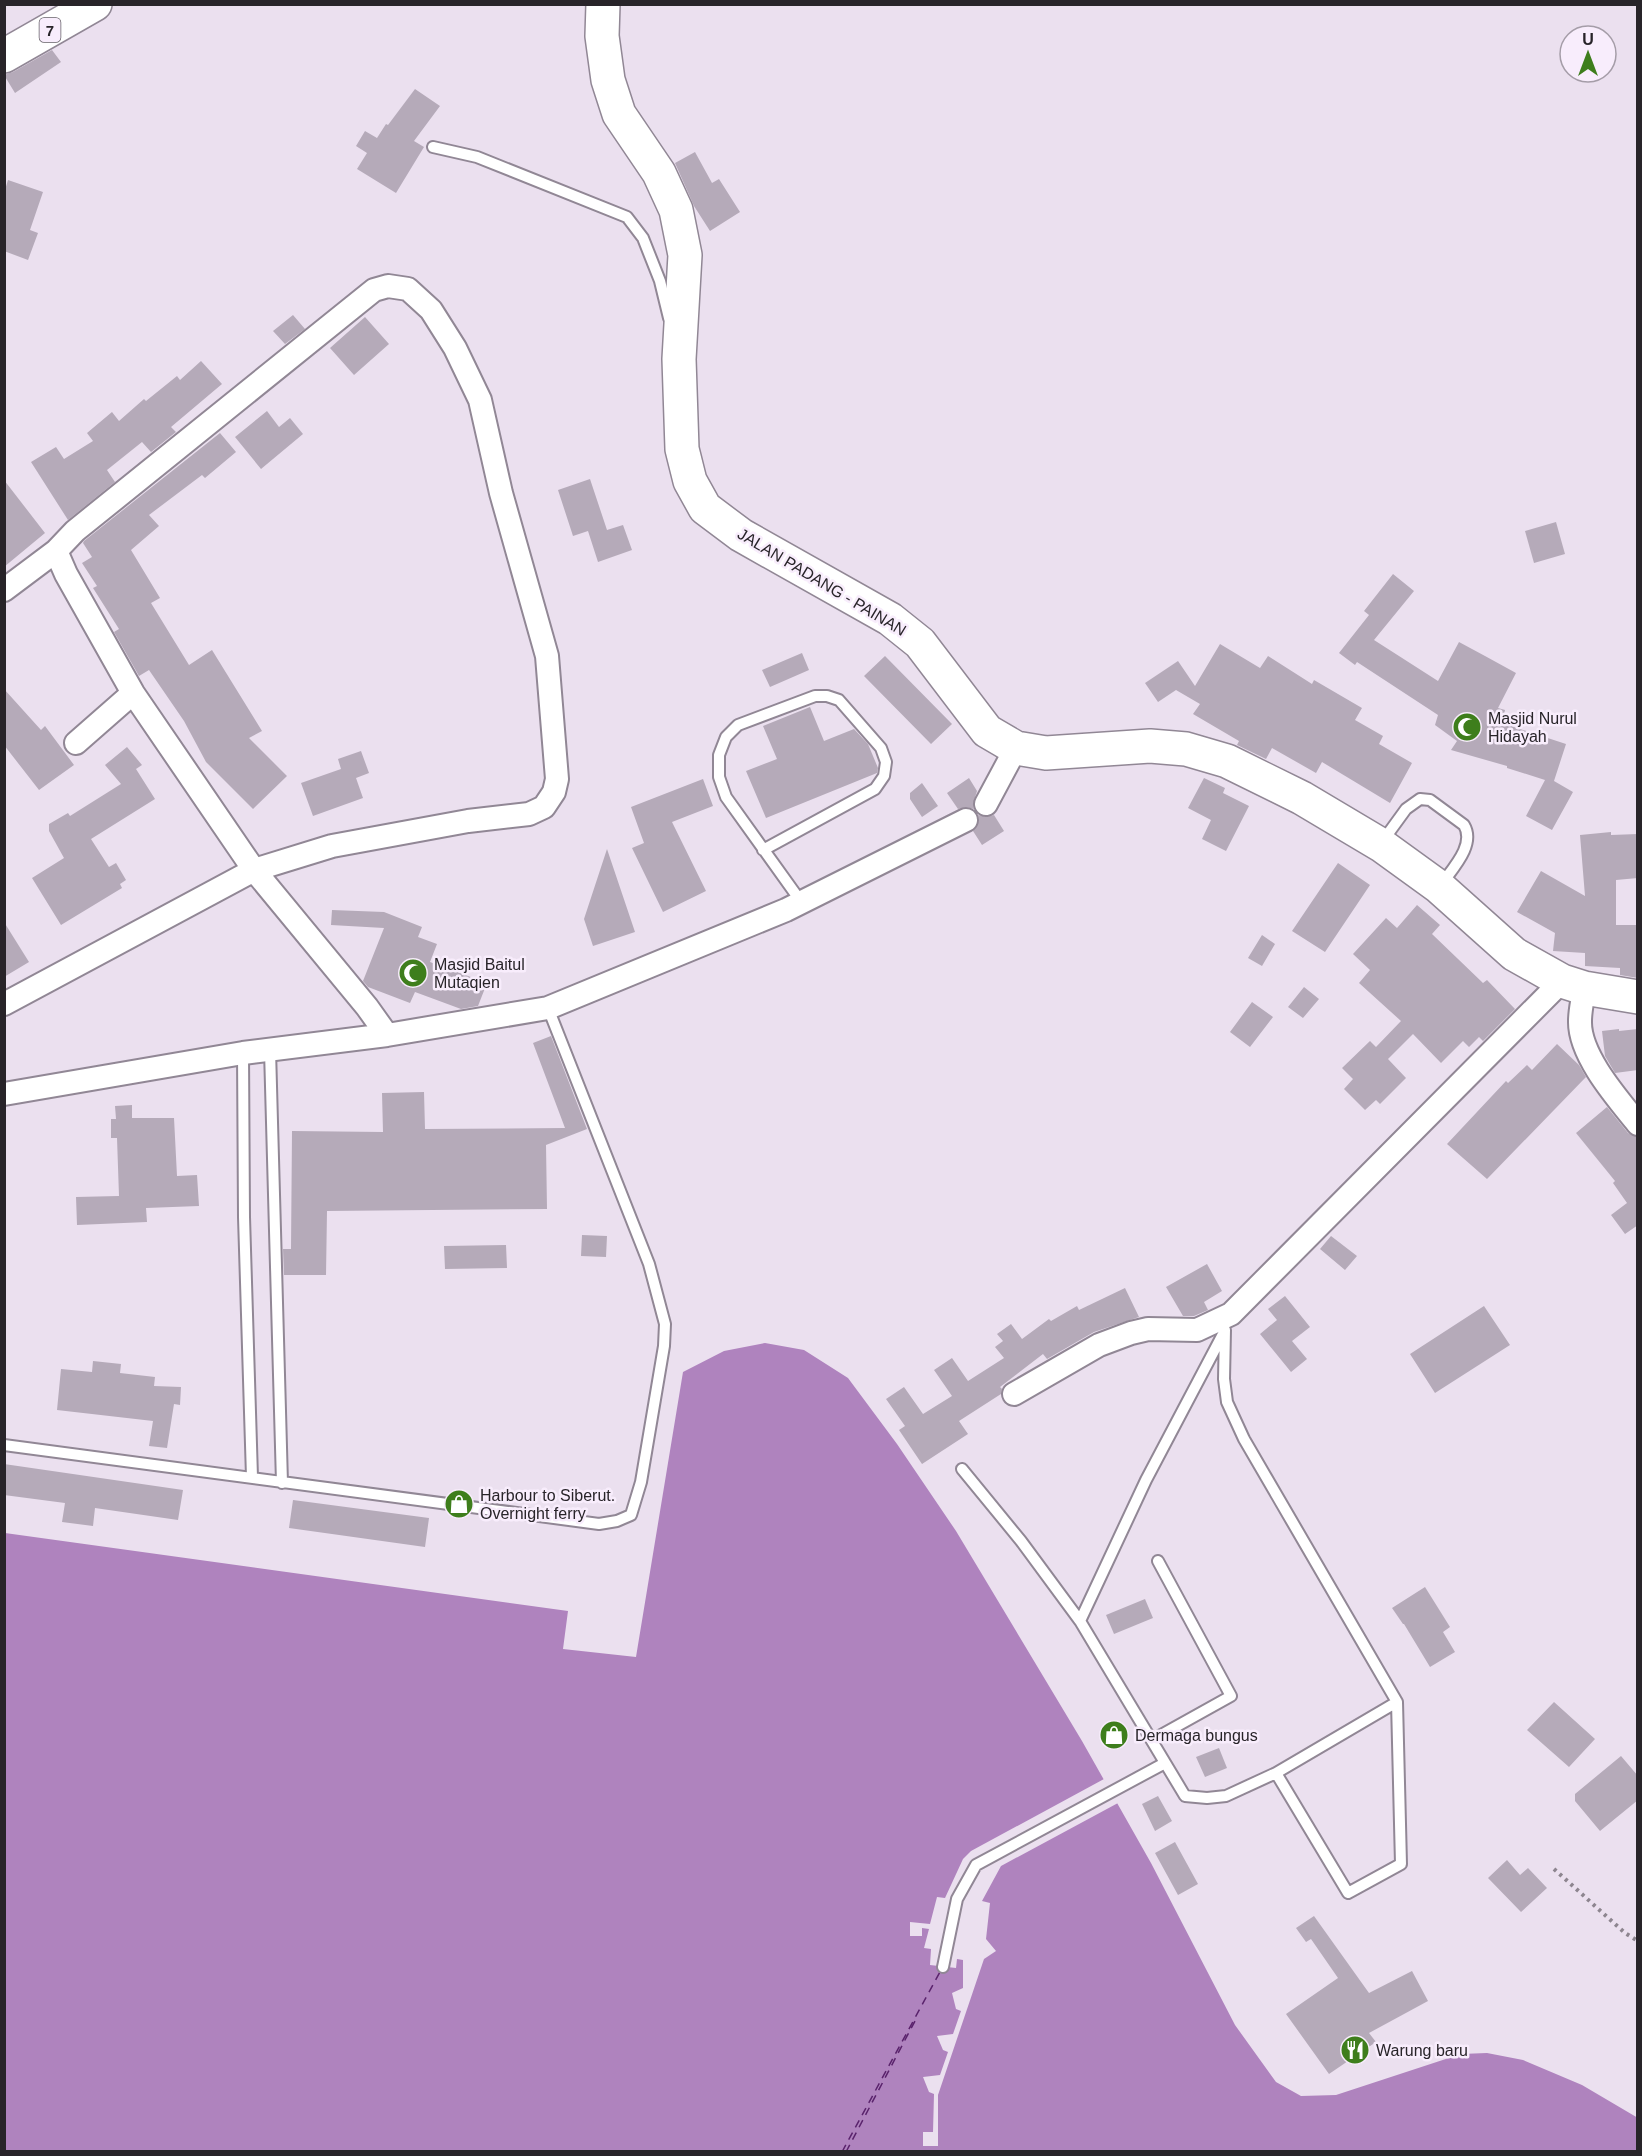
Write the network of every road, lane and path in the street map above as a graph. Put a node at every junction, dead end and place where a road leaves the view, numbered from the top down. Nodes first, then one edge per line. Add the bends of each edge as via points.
1 (95, 4) edge
2 (603, 4) edge
3 (4, 56) edge
4 (433, 147) dead end
5 (679, 359) junction
6 (56, 551) junction
7 (4, 590) edge
8 (133, 693) junction
9 (76, 743) dead end
10 (1016, 748) junction
11 (986, 804) dead end
12 (966, 820) dead end
13 (1380, 845) junction
14 (763, 850) junction
15 (254, 870) junction
16 (1439, 887) junction
17 (802, 903) junction
18 (1573, 985) junction
19 (1638, 997) edge
20 (4, 1004) edge
21 (555, 1005) junction
22 (387, 1035) junction
23 (270, 1050) junction
24 (243, 1053) junction
25 (4, 1094) edge
26 (1638, 1124) edge
27 (1228, 1322) junction
28 (1014, 1394) dead end
29 (4, 1445) edge
30 (962, 1469) dead end
31 (252, 1478) junction
32 (282, 1483) junction
33 (1158, 1562) dead end
34 (1080, 1621) junction
35 (1397, 1702) junction
36 (1152, 1740) junction
37 (1165, 1763) junction
38 (1276, 1773) junction
39 (1554, 1869) dead end
40 (1638, 1941) edge
41 (943, 1967) dead end

1 - 3 highway, 7
2 - 5 highway, JALAN PADANG - PAINAN via 602,36 608,80 619,114 659,173 676,210 685,255
4 - 5 lane via 477,157 627,217 644,238 656,270
5 - 10 highway, JALAN PADANG - PAINAN via 682,449 690,481 705,508 741,535 890,619 920,643 987,731
6 - 7 street
6 - 8 street
6 - 15 street via 75,531 374,290 388,286 408,289 431,310 455,348 480,400 501,493 547,656 557,779 554,792 544,807 529,814 332,846
8 - 9 street
8 - 15 street
10 - 11 street
10 - 13 highway, JALAN PADANG - PAINAN via 1046,753 1150,746 1186,749 1227,761 1302,798
12 - 17 street
13 - 16 highway, JALAN PADANG - PAINAN
13 - 16 lane via 1406,809 1420,799 1430,800 1468,831 1465,849
14 - 14 lane via 726,797 719,777 719,755 726,737 738,725 815,696 839,700 881,748 886,762 884,776 875,789
14 - 17 lane
15 - 20 street
15 - 22 street
16 - 18 highway, JALAN PADANG - PAINAN via 1514,954
17 - 21 street
18 - 19 highway, JALAN PADANG - PAINAN
18 - 26 street via 1584,1042 1605,1083
18 - 27 street
21 - 22 street
21 - 32 lane via 649,1264 665,1324 641,1482 631,1515 599,1524
22 - 23 street
23 - 24 street
23 - 32 lane
24 - 25 street
24 - 31 lane
27 - 28 street via 1197,1330 1148,1329 1131,1333 1099,1346
27 - 34 lane via 1146,1480
27 - 35 lane via 1224,1379 1227,1402 1244,1439
29 - 31 lane
30 - 34 lane
31 - 32 lane
33 - 36 lane via 1232,1696
34 - 36 lane
35 - 38 lane
35 - 38 lane via 1401,1864 1348,1893
36 - 37 lane
37 - 38 lane via 1185,1796 1207,1798 1226,1796
37 - 41 lane via 976,1865 957,1899
39 - 40 path via 1625,1934

